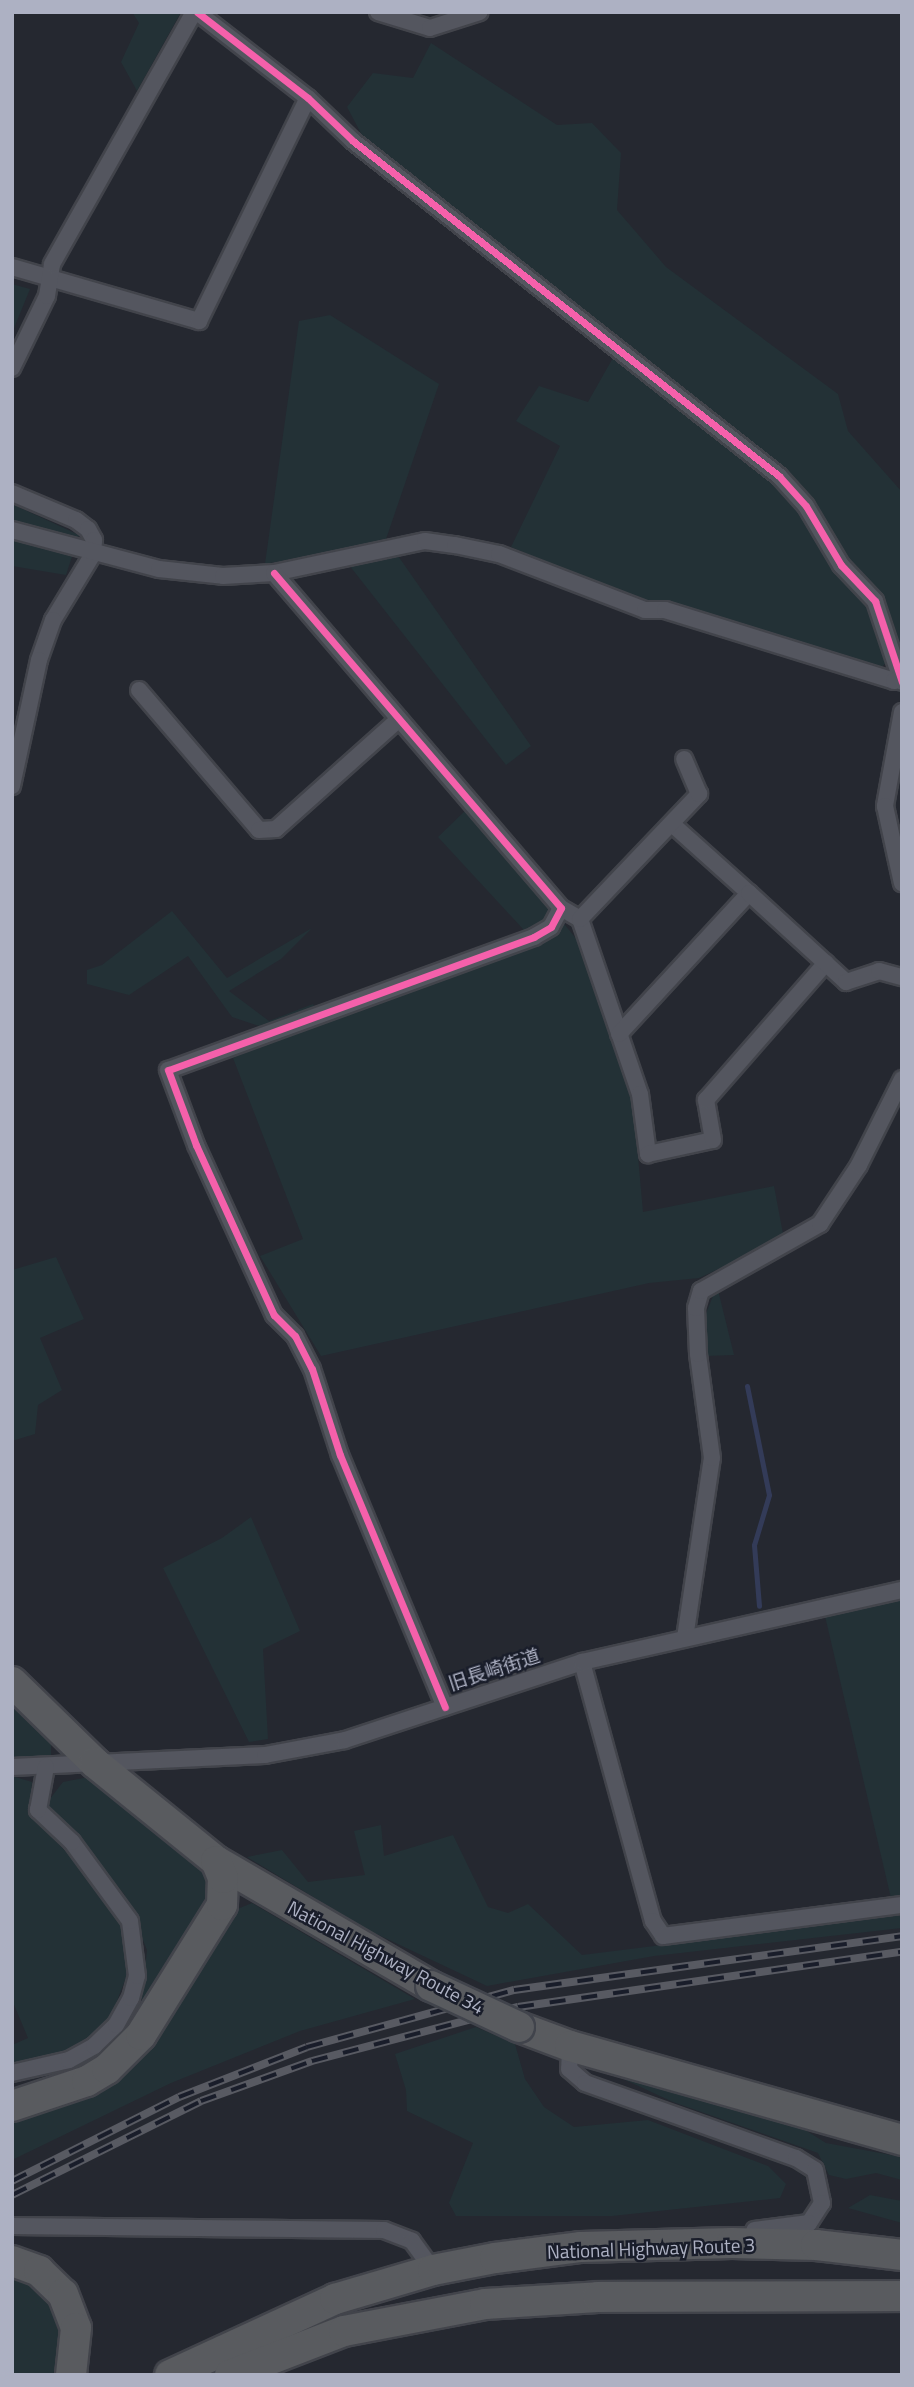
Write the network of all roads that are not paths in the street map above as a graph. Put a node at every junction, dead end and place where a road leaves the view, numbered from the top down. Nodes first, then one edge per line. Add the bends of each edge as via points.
1 (195, 12) edge
2 (378, 12) edge
3 (480, 12) edge
4 (308, 98) junction
5 (12, 267) edge
6 (49, 279) junction
7 (12, 368) edge
8 (12, 493) edge
9 (12, 530) edge
10 (93, 554) junction
11 (274, 573) junction
12 (902, 681) edge
13 (139, 690) dead end
14 (902, 712) edge
15 (399, 719) junction
16 (684, 759) dead end
17 (12, 786) edge
18 (672, 824) junction
19 (902, 883) edge
20 (749, 892) junction
21 (561, 908) junction
22 (580, 919) junction
23 (826, 963) junction
24 (902, 977) edge
25 (619, 1034) junction
26 (902, 1079) edge
27 (902, 1590) edge
28 (685, 1638) junction
29 (582, 1662) junction
30 (12, 1682) edge
31 (445, 1707) junction
32 (95, 1763) junction
33 (12, 1767) edge
34 (46, 1767) junction
35 (216, 1861) junction
36 (902, 1905) edge
37 (570, 2046) junction
38 (12, 2073) edge
39 (12, 2106) edge
40 (899, 2139) edge
41 (12, 2226) edge
42 (732, 2243) junction
43 (581, 2247) junction
44 (902, 2255) edge
45 (12, 2261) edge
46 (433, 2270) junction
47 (902, 2273) edge
48 (902, 2296) edge
49 (71, 2375) edge
50 (170, 2375) edge
51 (230, 2375) edge

1 - 4 street
1 - 6 street via 52,264
2 - 3 street via 430,28
4 - 6 street via 199,321
4 - 12 street via 353,142 779,476 806,506 841,565 875,601
5 - 6 street
6 - 7 street via 47,296
8 - 10 street via 88,529
9 - 10 street
10 - 11 street via 194,574
10 - 17 street via 53,620 39,660
11 - 12 street via 425,541 455,545 499,554 645,610 664,610
11 - 15 street
13 - 15 street via 259,830 276,829
14 - 19 street via 885,806
15 - 21 street
16 - 18 street via 699,794
18 - 20 street
18 - 22 street
20 - 23 street
20 - 25 street
21 - 22 street
21 - 31 street via 551,928 534,937 168,1070 196,1146 274,1315 295,1336 312,1368 340,1455
22 - 25 street
23 - 24 street via 846,982 879,971
23 - 25 street via 706,1100 713,1140 648,1154 640,1094
26 - 28 street via 859,1165 820,1224 701,1291 696,1308 698,1354 712,1458
27 - 28 street, 旧長崎街道
28 - 29 street, 旧長崎街道
29 - 31 street, 旧長崎街道
29 - 36 street via 653,1922 663,1936
30 - 32 highway, National Highway Route 34
31 - 32 street, 旧長崎街道 via 345,1740 265,1755
32 - 34 street, 旧長崎街道
32 - 35 highway, National Highway Route 34
33 - 34 street, 旧長崎街道
34 - 38 street via 38,1810 72,1842 130,1921 137,1976 116,2025 94,2046 68,2060
35 - 37 highway, National Highway Route 34, bridge via 431,1986
35 - 39 highway via 223,1878 222,1905 141,2035 107,2069 87,2081
37 - 40 highway, National Highway Route 34
37 - 43 street via 569,2068 585,2083 796,2158 815,2170 822,2191 818,2215 799,2227
41 - 46 street via 384,2230 412,2241
42 - 43 highway, National Highway Route 3
42 - 44 highway, National Highway Route 3 via 816,2245
42 - 47 highway via 799,2250
43 - 46 highway, National Highway Route 3
45 - 49 highway via 39,2271 63,2294 76,2328
46 - 50 highway, National Highway Route 3 via 284,2319
48 - 51 highway via 598,2297 485,2304 344,2331

